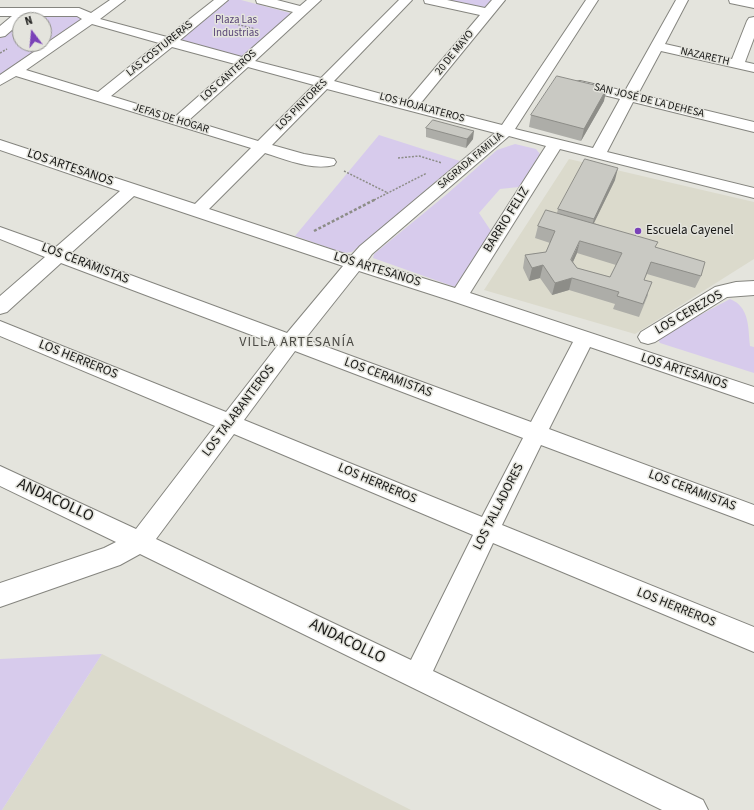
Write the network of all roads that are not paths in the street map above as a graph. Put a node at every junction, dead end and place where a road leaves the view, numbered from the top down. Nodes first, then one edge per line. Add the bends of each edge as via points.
1 (119, 0) edge
2 (222, 0) edge
3 (262, 0) edge
4 (315, 0) edge
5 (406, 0) edge
6 (430, 0) edge
7 (499, 0) edge
8 (592, 0) edge
9 (682, 0) edge
10 (735, 0) edge
11 (754, 4) edge
12 (302, 11) junction
13 (0, 12) edge
14 (12, 12) edge
15 (52, 12) edge
16 (488, 13) junction
17 (91, 20) junction
18 (754, 21) edge
19 (12, 22) edge
20 (0, 32) edge
21 (169, 42) junction
22 (657, 46) junction
23 (244, 62) junction
24 (738, 64) junction
25 (754, 68) edge
26 (14, 71) junction
27 (555, 79) junction
28 (0, 81) edge
29 (324, 83) junction
30 (630, 96) junction
31 (99, 98) junction
32 (411, 106) junction
33 (179, 121) junction
34 (754, 127) edge
35 (506, 131) junction
36 (554, 144) junction
37 (0, 145) edge
38 (262, 146) junction
39 (597, 155) junction
40 (328, 162) road end
41 (132, 189) junction
42 (754, 193) edge
43 (198, 211) junction
44 (0, 233) edge
45 (58, 254) junction
46 (355, 264) junction
47 (754, 288) edge
48 (459, 296) junction
49 (0, 307) edge
50 (0, 328) edge
51 (648, 337) dead end
52 (584, 339) junction
53 (291, 342) junction
54 (754, 395) edge
55 (230, 423) junction
56 (536, 433) junction
57 (0, 475) edge
58 (754, 515) edge
59 (487, 530) junction
60 (140, 542) junction
61 (0, 595) edge
62 (754, 640) edge
63 (417, 676) junction
64 (693, 810) edge

1 - 17 street
2 - 21 street, LAS COSTURERAS
3 - 12 street
4 - 12 street, LOS CANTEROS
5 - 29 street, LOS PINTORES
6 - 16 street
7 - 16 street, 20 DE MAYO
8 - 27 street, SAGRADA FAMILIA
9 - 22 street
10 - 11 street
12 - 23 street, LOS CANTEROS
13 - 14 street, LOS HOJALATEROS
15 - 17 street, LOS HOJALATEROS via 79,12
16 - 32 street, 20 DE MAYO
17 - 21 street, LOS HOJALATEROS
17 - 26 street
18 - 24 street
19 - 20 street
21 - 23 street, LOS HOJALATEROS
21 - 31 street, LAS COSTURERAS
22 - 24 street, NAZARETH
22 - 30 street
23 - 29 street, LOS HOJALATEROS
23 - 33 street, LOS CANTEROS
24 - 25 street, NAZARETH
26 - 28 street
26 - 31 street, JEFAS DE HOGAR
27 - 30 street, SAN JOSÉ DE LA DEHESA
27 - 35 street, SAGRADA FAMILIA
29 - 32 street, LOS HOJALATEROS
29 - 38 street, LOS PINTORES
30 - 34 street, SAN JOSÉ DE LA DEHESA
30 - 39 street
31 - 33 street, JEFAS DE HOGAR
32 - 35 street, LOS HOJALATEROS
33 - 38 street, JEFAS DE HOGAR
35 - 36 street, LOS HOJALATEROS
35 - 46 street, SAGRADA FAMILIA via 366,250
36 - 39 street, LOS HOJALATEROS
36 - 48 street, BARRIO FELIZ
37 - 41 street, LOS ARTESANOS
38 - 40 street, JEFAS DE HOGAR via 302,159
38 - 43 street, LOS PINTORES
39 - 42 street, LOS HOJALATEROS
41 - 43 street, LOS ARTESANOS
41 - 45 street
43 - 46 street, LOS ARTESANOS
44 - 45 street, LOS CERAMISTAS
45 - 49 street
45 - 53 street, LOS CERAMISTAS
46 - 48 street, LOS ARTESANOS
46 - 53 street, LOS TALABANTEROS
47 - 51 street, LOS CEREZOS via 722,292
48 - 52 street, LOS ARTESANOS
50 - 55 street, LOS HERREROS
52 - 54 street, LOS ARTESANOS
52 - 56 street, LOS TALLADORES
53 - 55 street, LOS TALABANTEROS
53 - 56 street, LOS CERAMISTAS
55 - 59 street, LOS HERREROS
55 - 60 street, LOS TALABANTEROS
56 - 58 street, LOS CERAMISTAS
56 - 59 street, LOS TALLADORES
57 - 60 street, ANDACOLLO
59 - 62 street, LOS HERREROS
59 - 63 street, LOS TALLADORES
60 - 61 street via 111,557
60 - 63 street, ANDACOLLO
63 - 64 street, ANDACOLLO

